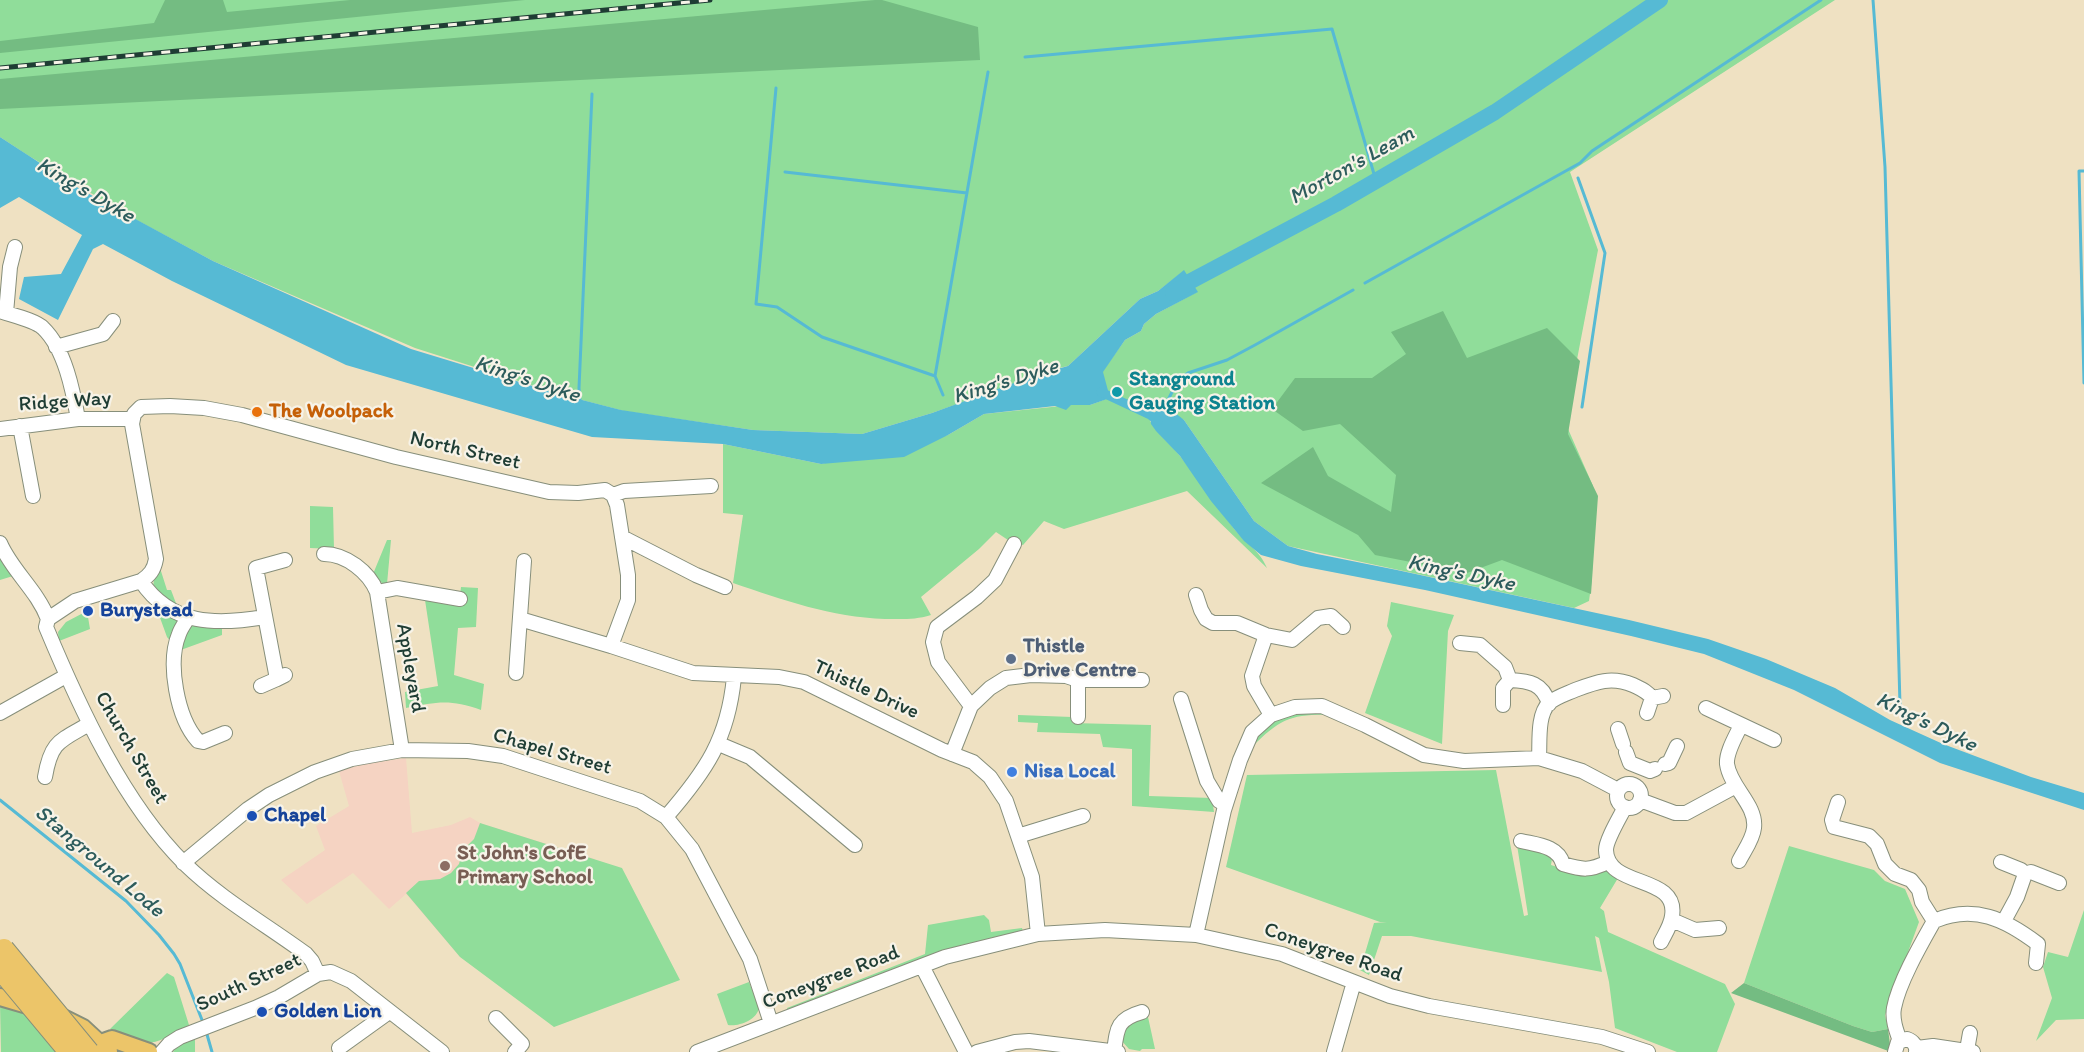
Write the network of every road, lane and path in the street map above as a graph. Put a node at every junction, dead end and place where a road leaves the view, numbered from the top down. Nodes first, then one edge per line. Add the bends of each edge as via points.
1 (15, 247) dead end
2 (3, 312) edge
3 (113, 321) dead end
4 (56, 347) junction
5 (137, 413) junction
6 (78, 419) junction
7 (20, 426) junction
8 (0, 429) edge
9 (711, 486) dead end
10 (613, 495) junction
11 (33, 496) dead end
12 (622, 537) junction
13 (0, 543) edge
14 (1014, 544) dead end
15 (324, 554) dead end
16 (285, 560) dead end
17 (524, 561) dead end
18 (141, 581) junction
19 (725, 587) dead end
20 (377, 592) junction
21 (1196, 595) dead end
22 (460, 599) dead end
23 (265, 617) junction
24 (188, 618) junction
25 (48, 619) junction
26 (520, 619) junction
27 (1343, 627) dead end
28 (1266, 635) junction
29 (1460, 643) dead end
30 (611, 646) junction
31 (516, 673) dead end
32 (66, 676) junction
33 (734, 677) junction
34 (1078, 680) junction
35 (1142, 680) dead end
36 (1510, 680) junction
37 (261, 686) dead end
38 (1181, 697) dead end
39 (1549, 704) junction
40 (1503, 705) dead end
41 (971, 706) junction
42 (1706, 708) dead end
43 (0, 713) edge
44 (1647, 713) dead end
45 (1271, 715) junction
46 (1078, 717) dead end
47 (89, 724) junction
48 (1741, 725) junction
49 (1618, 729) dead end
50 (225, 733) dead end
51 (1774, 740) dead end
52 (719, 744) junction
53 (1677, 746) dead end
54 (402, 750) junction
55 (952, 754) junction
56 (1539, 758) junction
57 (1641, 767) junction
58 (45, 777) dead end
59 (1634, 784) junction
60 (1736, 786) junction
61 (1618, 790) junction
62 (1640, 800) junction
63 (1838, 802) dead end
64 (1226, 804) junction
65 (1625, 807) junction
66 (1083, 816) dead end
67 (666, 817) junction
68 (1018, 836) junction
69 (1521, 841) dead end
70 (855, 845) dead end
71 (1738, 861) dead end
72 (183, 862) junction
73 (1608, 862) junction
74 (2001, 862) dead end
75 (2025, 874) junction
76 (2059, 883) dead end
77 (1672, 920) junction
78 (1934, 921) junction
79 (2004, 921) junction
80 (1719, 928) dead end
81 (1038, 934) junction
82 (1196, 934) junction
83 (1660, 942) dead end
84 (4, 949) dead end
85 (2036, 963) dead end
86 (922, 966) junction
87 (0, 969) edge
88 (318, 974) junction
89 (1354, 982) junction
90 (0, 997) edge
91 (389, 1012) junction
92 (1142, 1012) dead end
93 (496, 1018) dead end
94 (771, 1023) junction
95 (1970, 1033) dead end
96 (1898, 1046) edge
97 (339, 1048) dead end
98 (1047, 1048) edge
99 (713, 1049) edge
100 (97, 1050) edge
101 (436, 1050) edge
102 (1916, 1050) edge
103 (1970, 1051) edge
104 (69, 1052) edge
105 (149, 1052) edge
106 (162, 1052) edge
107 (515, 1052) edge
108 (697, 1052) edge
109 (966, 1052) edge
110 (977, 1052) edge
111 (1116, 1052) edge
112 (1334, 1052) edge
113 (1648, 1052) edge

1 - 2 street
2 - 4 street via 43,327
3 - 4 street via 103,334
4 - 6 street via 72,387
5 - 6 street, Ridge Way
5 - 10 street, North Street via 170,406 204,408 549,492 605,490
5 - 18 street via 132,424 156,559 149,576
6 - 7 street, Ridge Way
7 - 8 street, Ridge Way
7 - 11 street
9 - 10 street, North Street via 624,490
10 - 12 street
12 - 19 street
12 - 30 street via 628,600
13 - 25 street
14 - 41 street via 995,580 936,627 933,642 938,662
15 - 20 street, Appleyard via 346,558 360,568
16 - 23 street via 256,568
17 - 26 street
18 - 24 street via 168,608
18 - 25 street via 75,601
20 - 22 street, Appleyard via 397,588
20 - 54 street, Appleyard
21 - 28 street via 1206,618 1214,623 1237,623
23 - 24 street via 235,622
23 - 37 street via 281,677
24 - 50 street via 179,634 174,657 177,691 198,741
25 - 32 street, Church Street via 46,627
26 - 30 street, Thistle Drive
26 - 31 street
27 - 28 street via 1331,616 1318,618 1292,640
28 - 45 street via 1252,676
29 - 36 street via 1480,645 1505,667
30 - 33 street, Thistle Drive via 693,674
32 - 43 street
32 - 47 street, Church Street
33 - 52 street
33 - 55 street, Thistle Drive via 779,677 804,682
34 - 35 street
34 - 41 street via 1043,675 1006,678
34 - 46 street
36 - 39 street via 1534,683 1546,693
36 - 40 street via 1503,688
38 - 64 street via 1207,781 1219,801
39 - 44 street via 1609,679 1629,683 1657,697
39 - 56 street via 1543,715
41 - 55 street
42 - 48 street
45 - 56 street via 1295,707 1322,706 1424,755 1464,761
45 - 64 street via 1252,732
47 - 58 street via 59,741 49,756
47 - 72 street, Church Street via 140,810
48 - 51 street
48 - 60 street via 1727,765
49 - 57 street via 1630,762
52 - 67 street via 695,783
52 - 70 street via 750,757
53 - 57 street via 1669,763 1650,771
54 - 67 street, Chapel Street via 503,756 640,801
54 - 72 street, Chapel Street via 352,759 290,784 248,809
55 - 68 street, Thistle Drive via 973,762 990,777 1006,801
56 - 61 street via 1582,771
57 - 59 street
59 - 61 street via 1625,784
59 - 62 street via 1640,791
60 - 62 street via 1686,813
60 - 71 street via 1755,828
61 - 65 street via 1617,798
62 - 65 street via 1634,807
63 - 78 street via 1832,820 1834,827 1869,836 1885,864 1895,874 1911,880 1919,890
64 - 82 street
65 - 73 street via 1606,848
66 - 68 street
67 - 94 street, Chapel Street via 692,849 750,959
68 - 81 street, Thistle Drive via 1032,877
69 - 73 street via 1551,849 1563,864 1581,870
72 - 88 street, Church Street via 226,899 306,954
73 - 77 street via 1615,871 1663,891 1671,900
74 - 75 street
75 - 76 street via 2031,872
75 - 79 street
77 - 80 street via 1695,930
77 - 83 street
78 - 79 street via 1964,912
78 - 96 street via 1894,1008
79 - 85 street via 2038,944
81 - 82 street, Coneygree Road via 1105,930
81 - 86 street, Coneygree Road
82 - 89 street, Coneygree Road via 1282,954
84 - 100 highway, bridge
86 - 94 street, Coneygree Road
86 - 109 street
87 - 104 highway, bridge
88 - 91 street, South Street via 344,976
88 - 106 street, South Street via 279,997 175,1040
89 - 112 street
89 - 113 street, Coneygree Road via 1429,1006 1602,1037
90 - 100 main road via 77,1024 92,1035
91 - 97 street
91 - 101 street, South Street
92 - 111 street via 1120,1023 1116,1030
93 - 107 street via 522,1044
94 - 99 street, Coneygree Road
95 - 103 street
96 - 102 street via 1910,1040
98 - 110 street via 1029,1041
98 - 111 street
99 - 108 street, Coneygree Road
100 - 105 main road via 116,1039
102 - 103 street via 1933,1046

